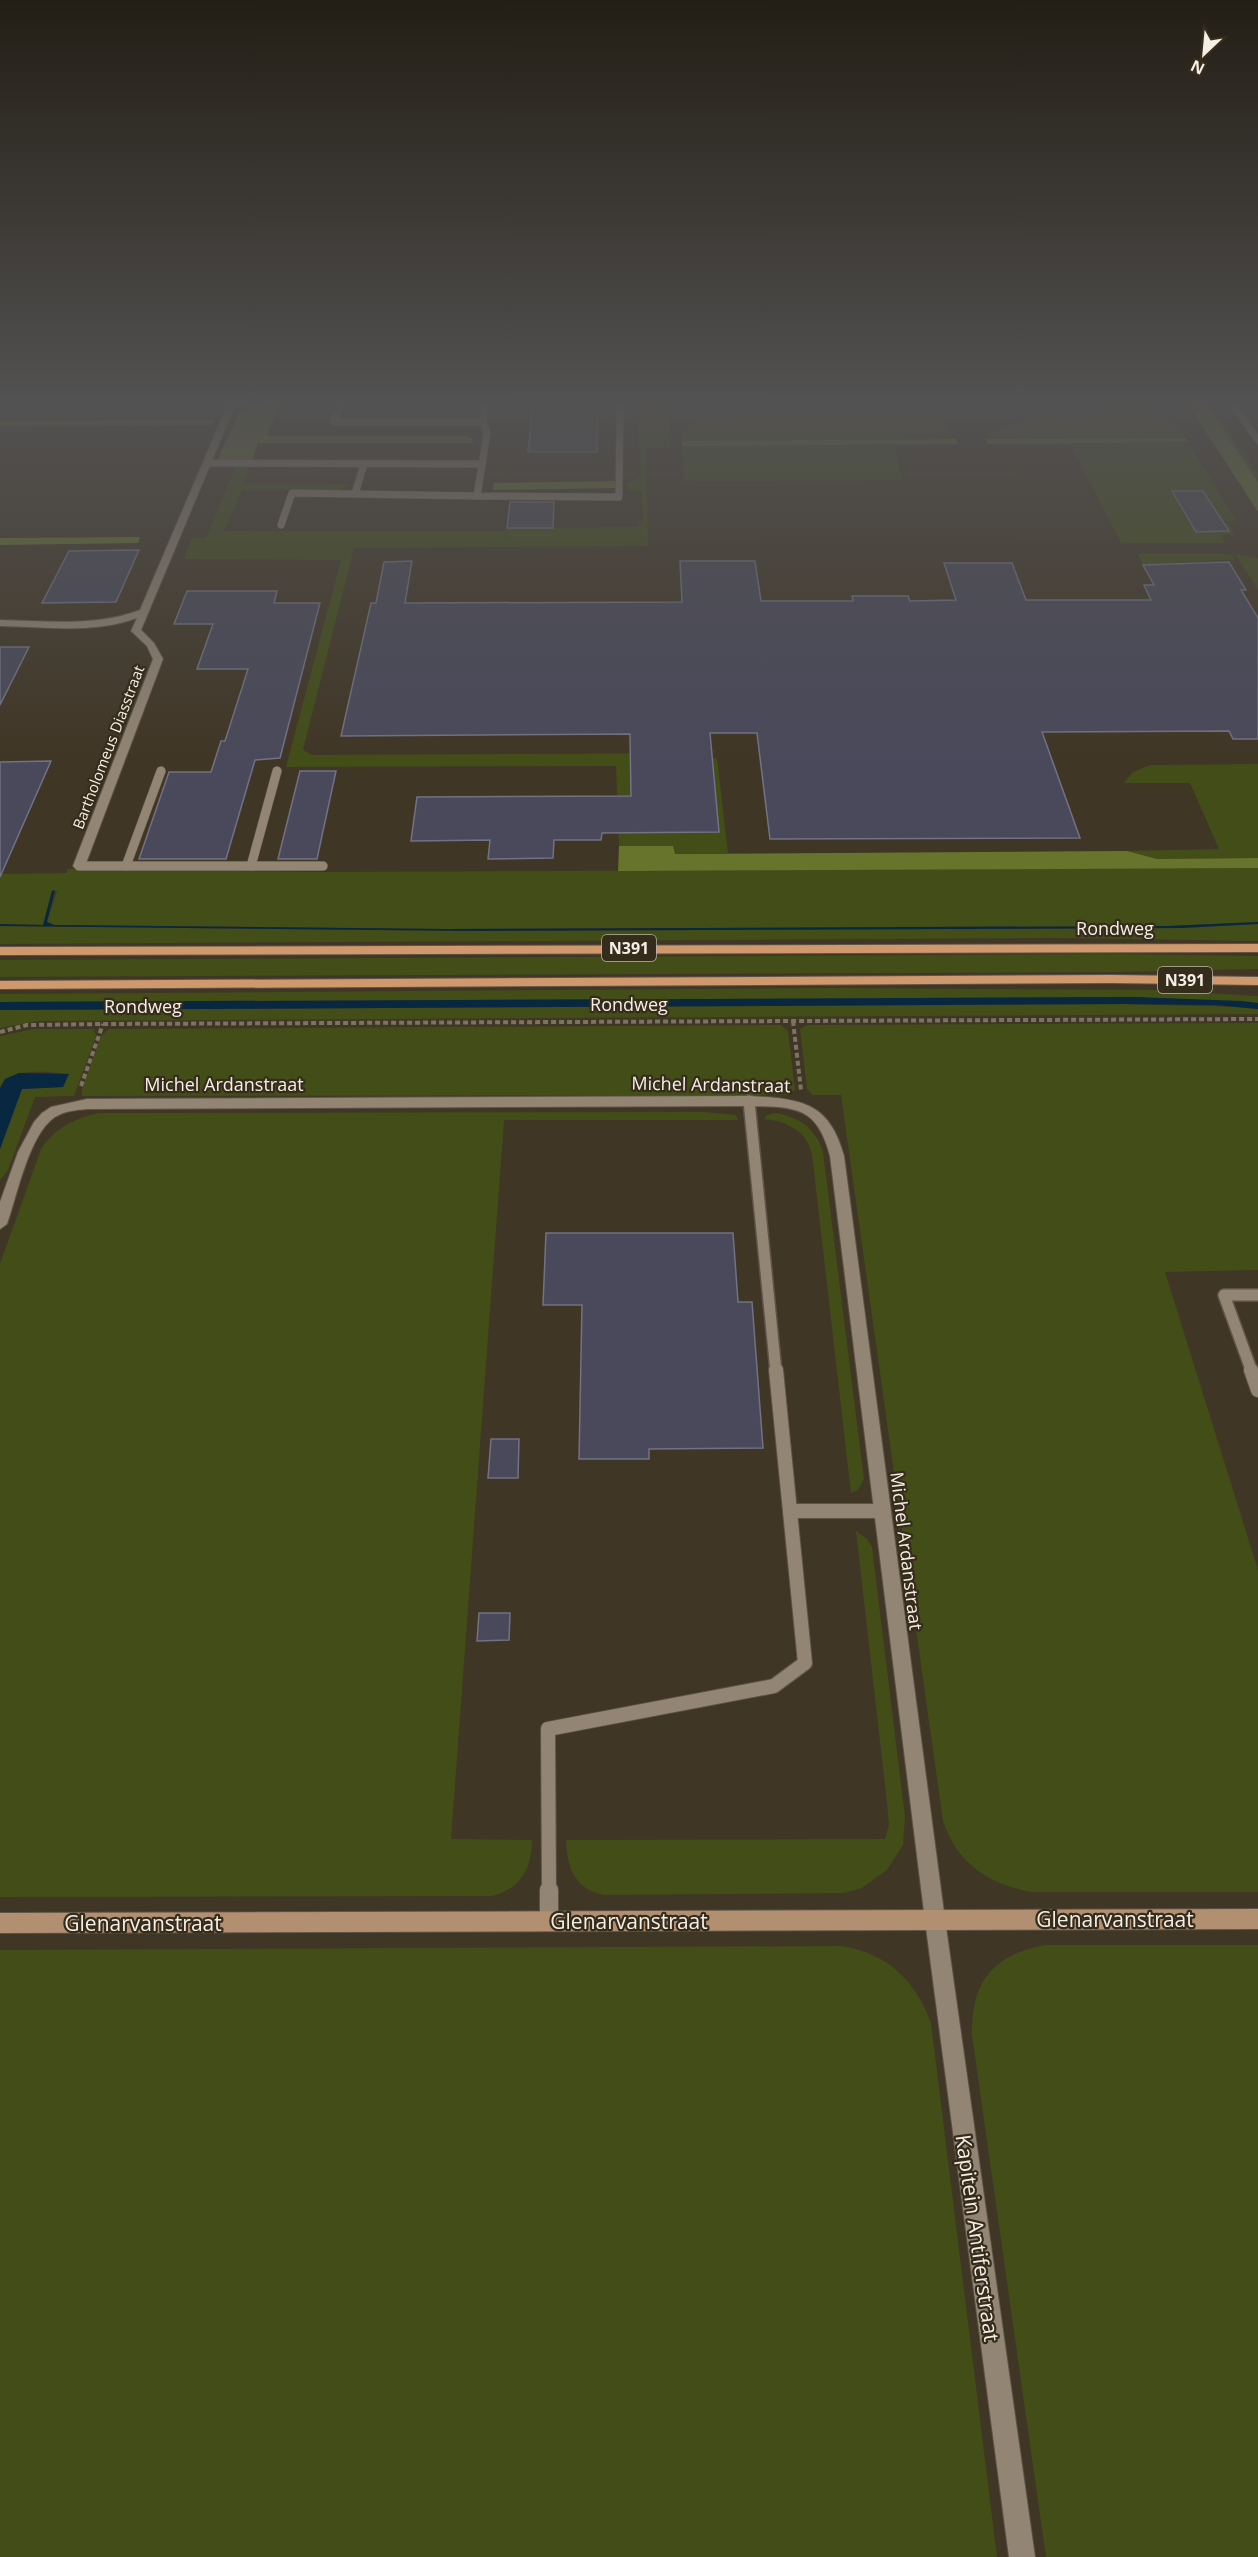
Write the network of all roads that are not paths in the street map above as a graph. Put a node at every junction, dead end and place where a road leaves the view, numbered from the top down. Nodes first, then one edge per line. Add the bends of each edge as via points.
1 (183, 520) edge
2 (283, 520) edge
3 (281, 525) dead end
4 (144, 612) junction
5 (0, 623) edge
6 (161, 771) dead end
7 (277, 771) dead end
8 (79, 866) joint
9 (126, 866) junction
10 (251, 866) junction
11 (323, 866) dead end
12 (1258, 948) edge
13 (0, 951) edge
14 (1258, 981) edge
15 (0, 985) edge
16 (749, 1101) junction
17 (1, 1216) edge
18 (1258, 1295) edge
19 (1258, 1390) edge
20 (790, 1511) junction
21 (883, 1511) junction
22 (1258, 1919) edge
23 (935, 1920) junction
24 (549, 1922) junction
25 (0, 1923) edge
26 (1022, 2557) edge

1 - 4 street, Bartholomeus Diasstraat
2 - 3 lane
4 - 5 street via 107,623
4 - 8 street, Bartholomeus Diasstraat via 136,631 151,645 158,659
6 - 9 lane
7 - 10 lane
8 - 9 lane, Bartholomeus Diasstraat
9 - 10 lane, Bartholomeus Diasstraat
10 - 11 lane, Bartholomeus Diasstraat
12 - 13 main road, Rondweg / N391
14 - 15 main road, Rondweg / N391
16 - 17 street, Michel Ardanstraat via 78,1105 48,1115 36,1131
16 - 20 lane
16 - 21 street, Michel Ardanstraat via 799,1105 822,1118 833,1136
18 - 19 lane via 1224,1295
20 - 21 lane
20 - 24 lane via 805,1663 774,1686 548,1729
21 - 23 street, Michel Ardanstraat
22 - 23 street, Glenarvanstraat
23 - 24 street, Glenarvanstraat
23 - 26 street, Kapitein Antiferstraat
24 - 25 street, Glenarvanstraat

